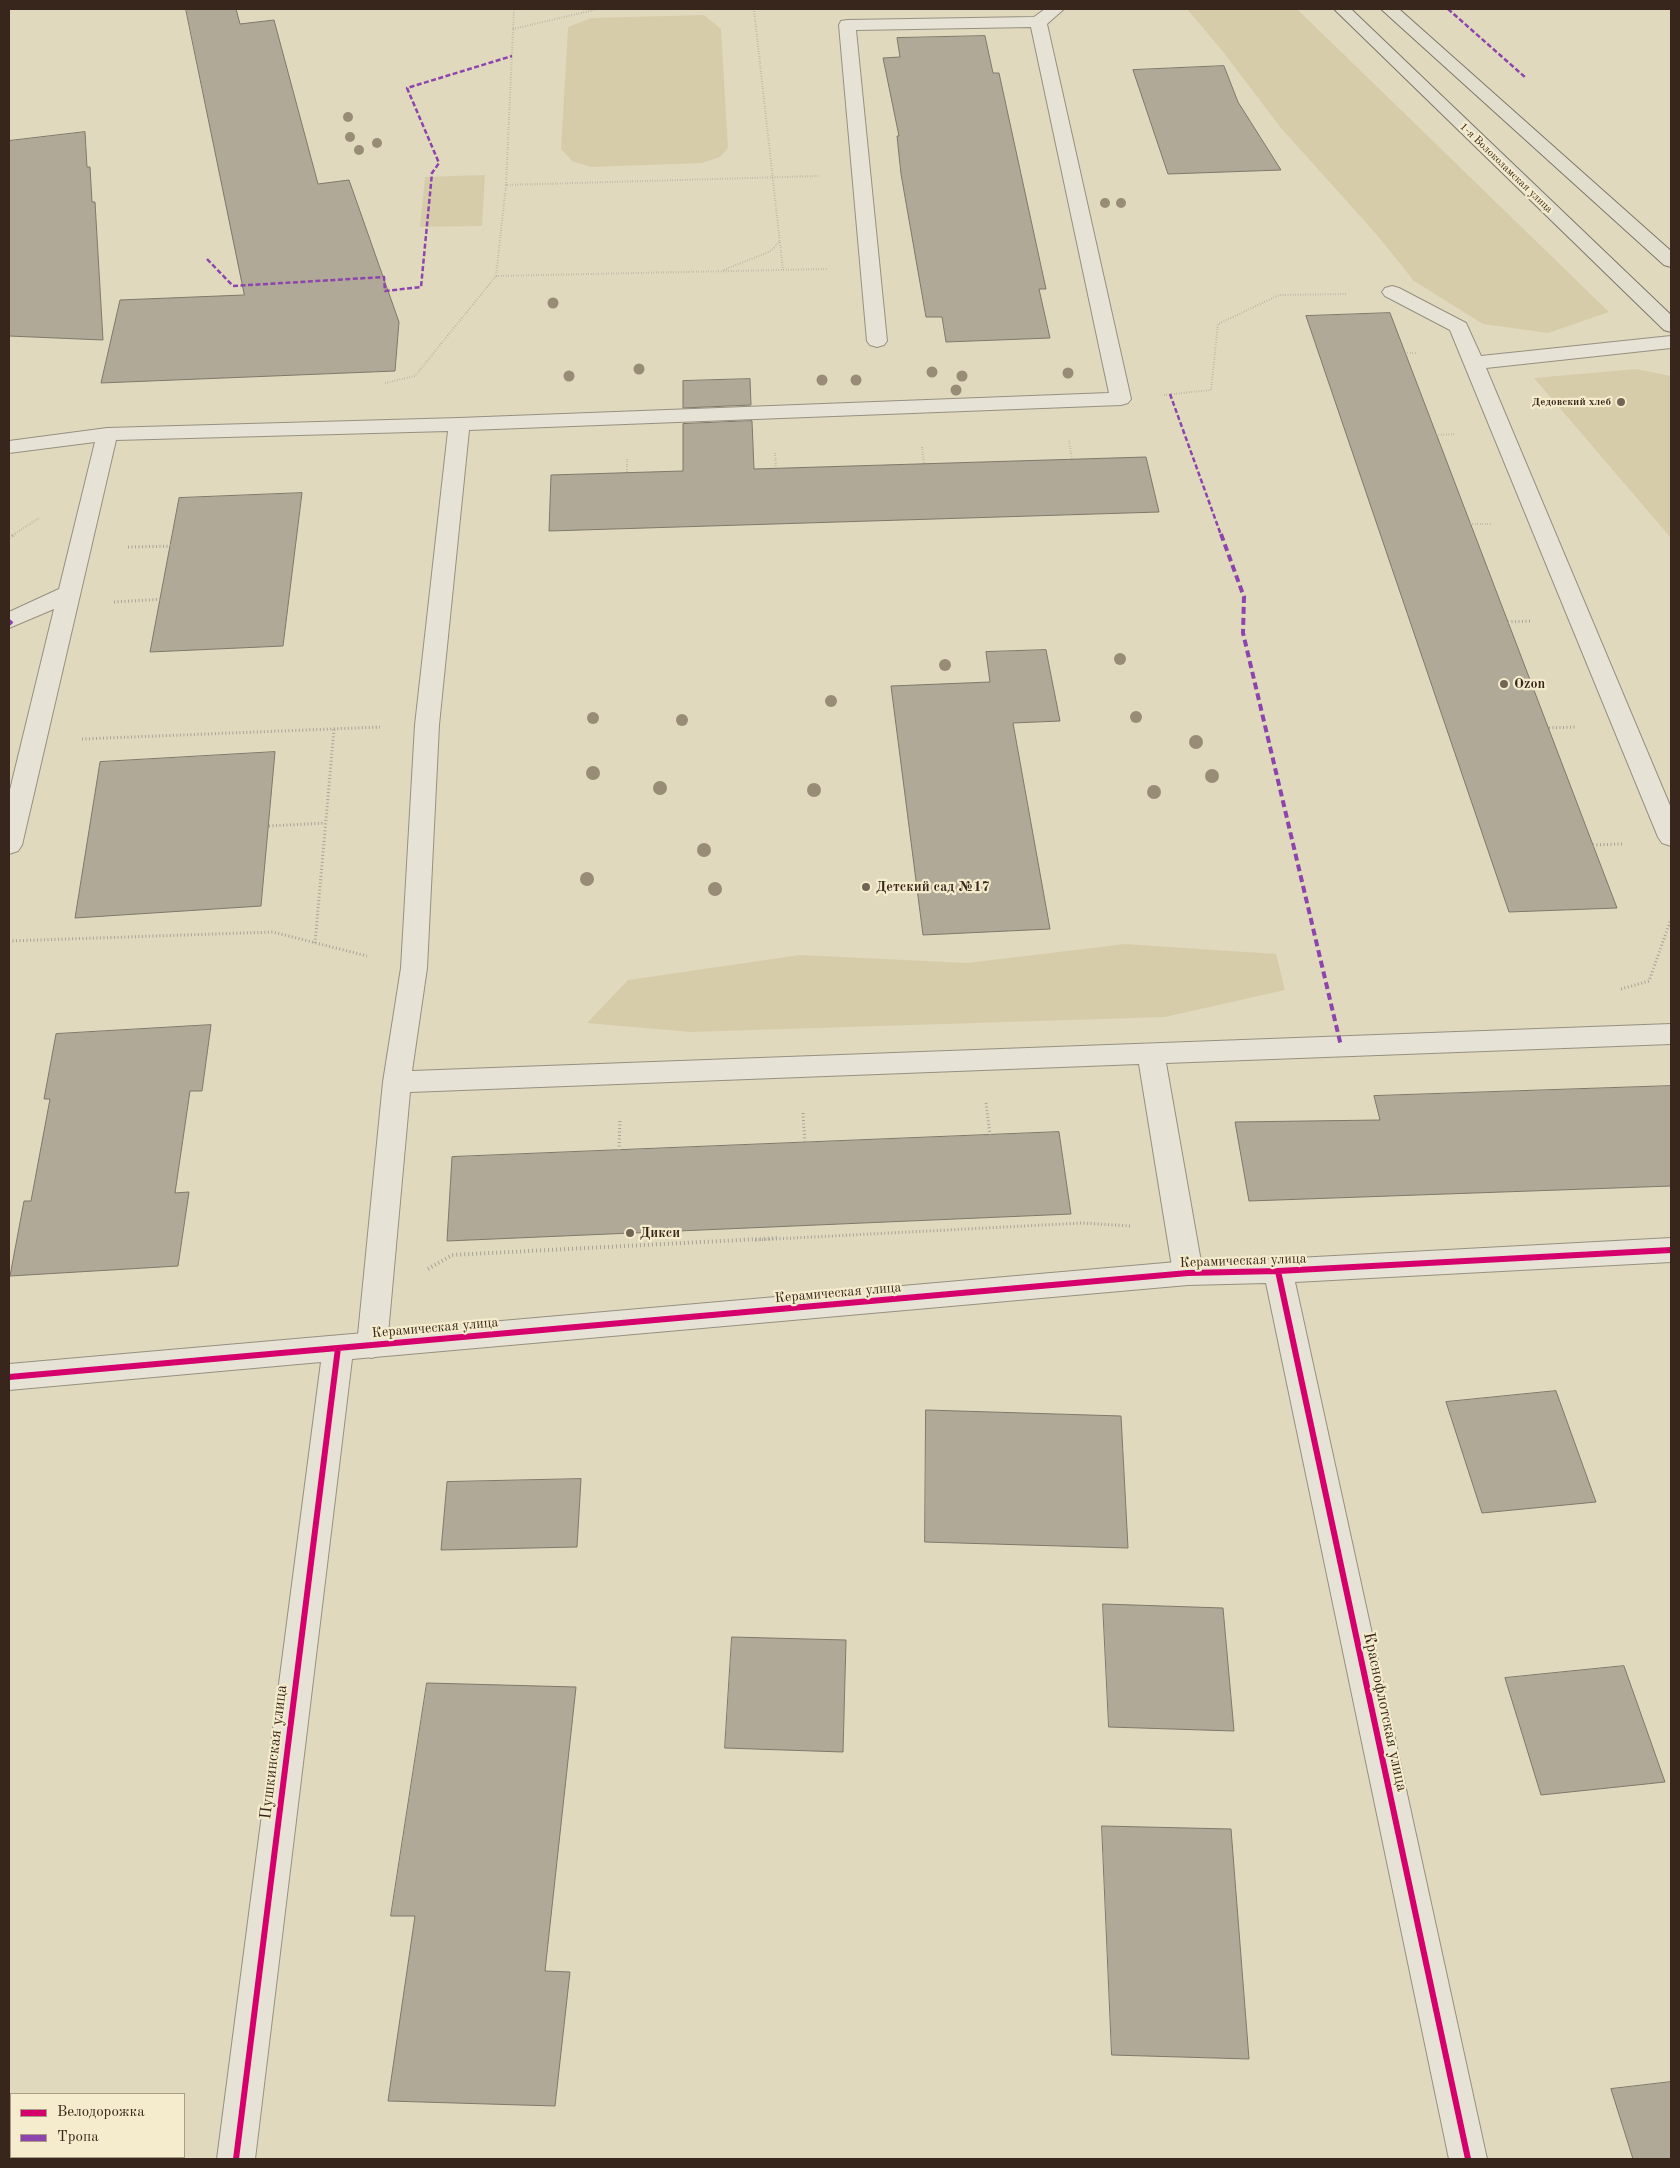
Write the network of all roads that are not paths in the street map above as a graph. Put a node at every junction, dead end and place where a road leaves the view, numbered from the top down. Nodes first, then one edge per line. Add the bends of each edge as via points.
1 (1056, 9) edge
2 (1342, 9) edge
3 (1389, 9) edge
4 (1038, 22) junction
5 (1671, 260) edge
6 (1392, 292) road end
7 (1671, 326) edge
8 (877, 341) dead end
9 (1671, 342) edge
10 (1474, 363) junction
11 (459, 424) junction
12 (107, 434) junction
13 (9, 447) edge
14 (69, 593) junction
15 (9, 621) edge
16 (1671, 837) edge
17 (9, 844) edge
18 (1671, 1034) edge
19 (1151, 1054) junction
20 (397, 1082) junction
21 (1671, 1250) edge
22 (1278, 1271) junction
23 (1188, 1273) junction
24 (372, 1345) junction
25 (338, 1348) junction
26 (9, 1377) edge
27 (236, 2159) edge
28 (1468, 2159) edge

1 - 4 street
2 - 7 main road, 1-я Волоколамская улица
3 - 5 main road
4 - 8 street via 847,25
4 - 11 street via 1121,399
6 - 10 street via 1459,327
9 - 10 street
10 - 16 street
11 - 12 street
11 - 20 street via 427,725 414,968
12 - 13 street
12 - 14 street
14 - 15 street
14 - 17 street
18 - 19 street
19 - 20 street
19 - 23 street
20 - 24 street
21 - 22 street, Керамическая улица
22 - 23 street, Керамическая улица
22 - 28 street, Краснофлотская улица
23 - 24 street, Керамическая улица
24 - 25 street, Керамическая улица
25 - 26 street, Керамическая улица
25 - 27 street, Пушкинская улица

